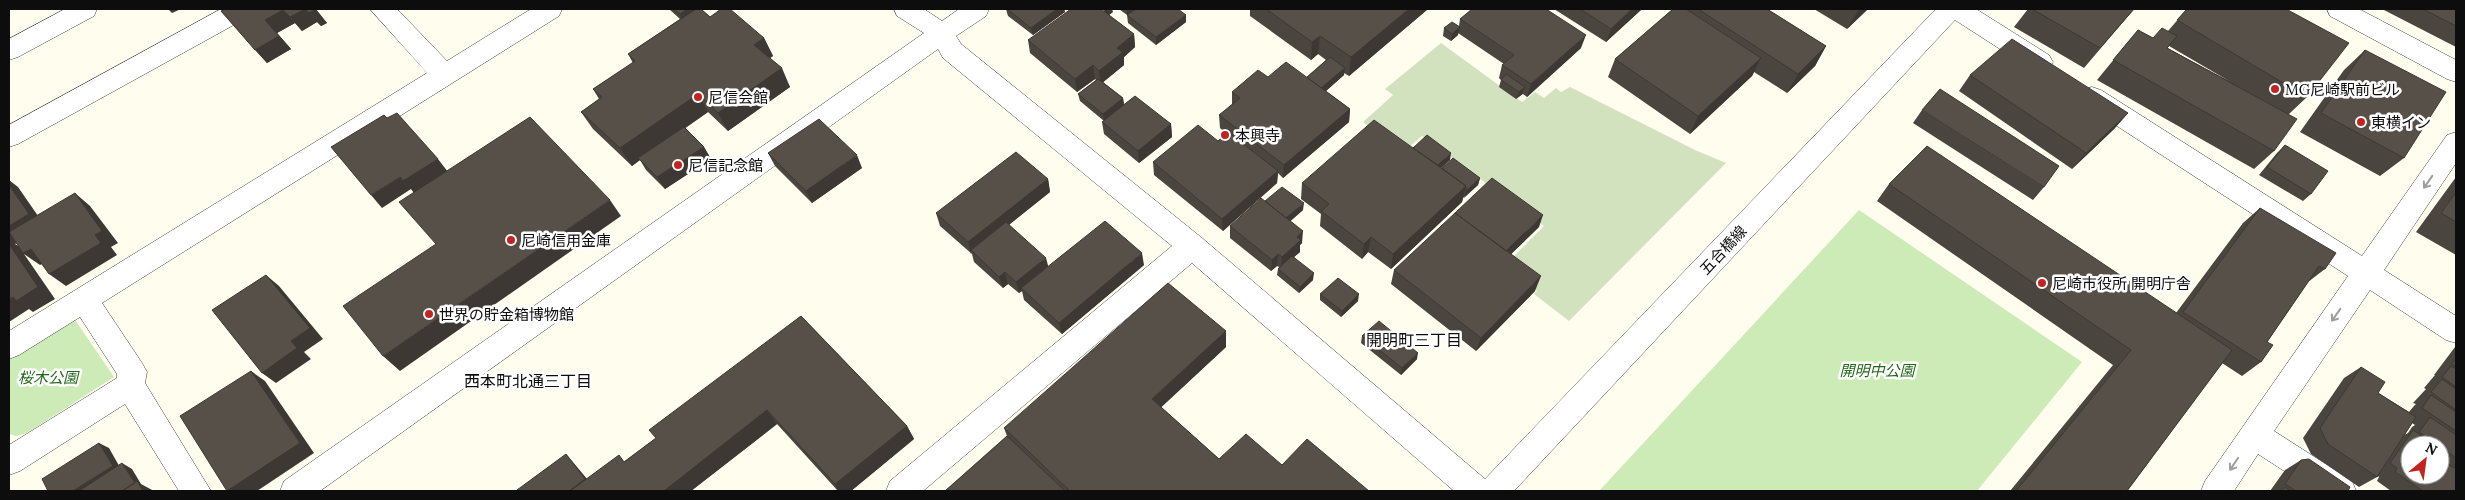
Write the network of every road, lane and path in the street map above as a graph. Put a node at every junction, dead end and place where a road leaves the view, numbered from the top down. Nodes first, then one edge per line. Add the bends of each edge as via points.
1 (85, 9) edge
2 (241, 9) edge
3 (382, 9) edge
4 (550, 9) edge
5 (906, 9) edge
6 (978, 9) edge
7 (1951, 9) edge
8 (1957, 9) edge
9 (2339, 9) edge
10 (942, 33) junction
11 (9, 50) edge
12 (2456, 72) edge
13 (444, 74) junction
14 (9, 138) edge
15 (2456, 142) edge
16 (1192, 246) junction
17 (2366, 272) junction
18 (84, 300) junction
19 (2456, 330) edge
20 (9, 346) edge
21 (130, 385) junction
22 (2254, 435) junction
23 (9, 461) edge
24 (196, 491) edge
25 (295, 491) edge
26 (902, 491) edge
27 (1476, 491) edge
28 (1494, 491) edge
29 (2216, 491) edge
30 (2340, 491) edge

1 - 11 street
2 - 14 street
3 - 13 street
4 - 13 street
5 - 10 street
6 - 10 street
7 - 28 street, 五合橋線
8 - 17 street
9 - 12 street
10 - 16 street via 952,51
10 - 25 street
13 - 18 street
15 -> 17 street
16 - 26 street
16 - 27 street
17 - 19 street
17 -> 22 street
18 - 20 street
18 - 21 street via 132,372
21 - 23 street
21 - 24 street
22 -> 29 street
22 - 30 street

